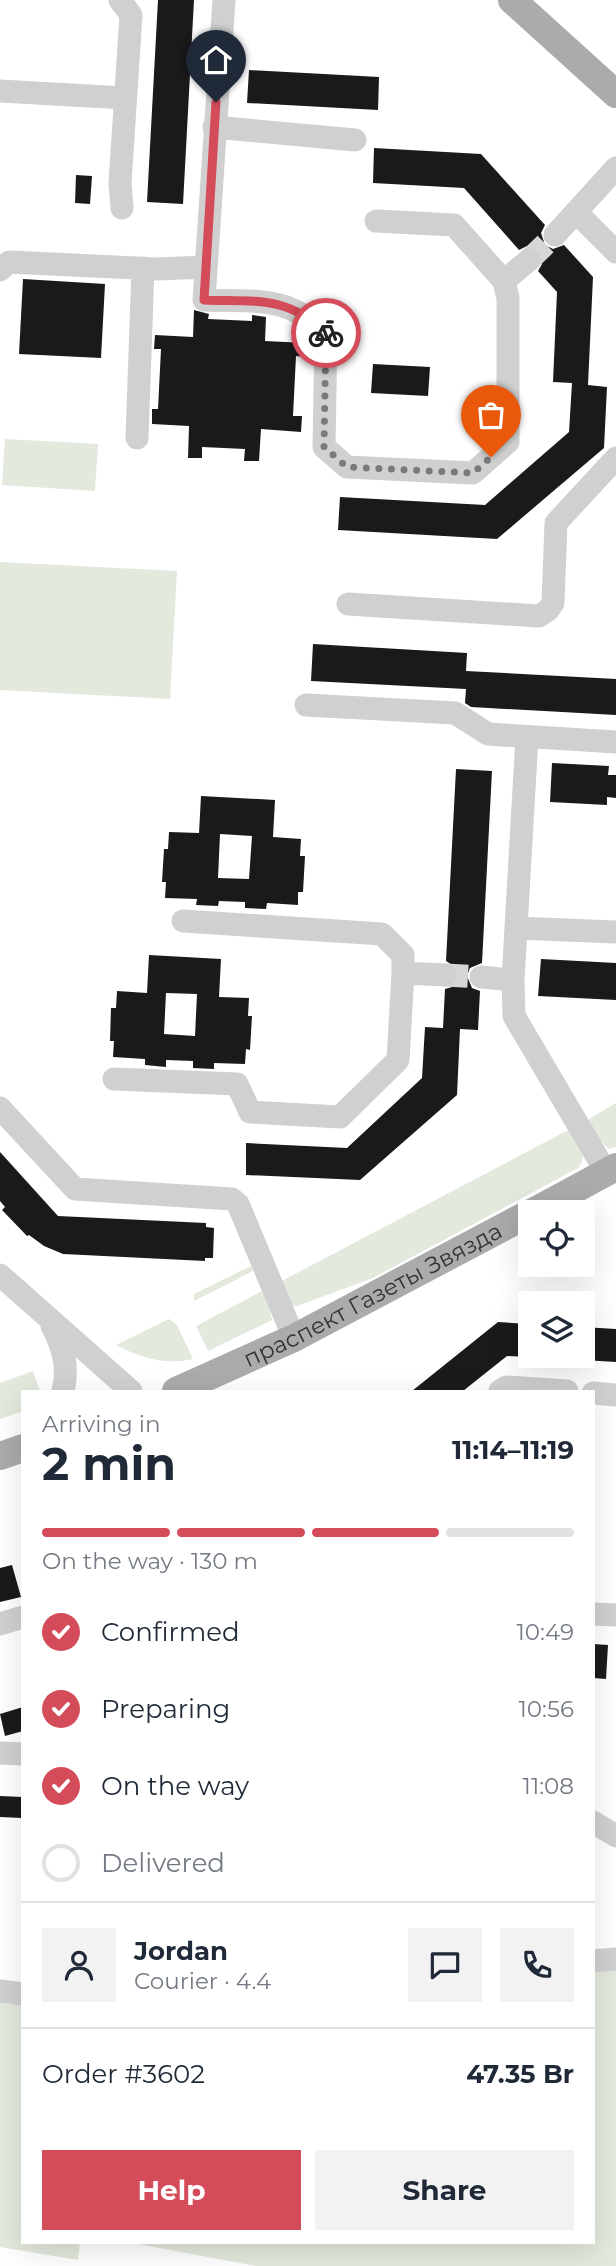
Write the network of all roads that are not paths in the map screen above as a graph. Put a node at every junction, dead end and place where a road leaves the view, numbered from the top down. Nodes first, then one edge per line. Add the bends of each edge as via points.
1 (120, 0) edge
2 (224, 0) edge
3 (512, 0) edge
4 (0, 91) edge
5 (615, 93) edge
6 (125, 98) junction
7 (214, 127) junction
8 (355, 141) dead end
9 (616, 168) edge
10 (122, 208) dead end
11 (576, 212) junction
12 (376, 221) dead end
13 (555, 235) tunnel mouth
14 (616, 252) edge
15 (528, 260) tunnel mouth
16 (206, 267) junction
17 (144, 268) junction
18 (0, 270) edge
19 (504, 281) junction
20 (137, 438) dead end
21 (616, 458) edge
22 (348, 604) dead end
23 (306, 705) dead end
24 (527, 737) junction
25 (616, 742) edge
26 (183, 920) dead end
27 (516, 928) junction
28 (616, 932) edge
29 (403, 973) junction
30 (445, 975) tunnel mouth
31 (481, 977) tunnel mouth
32 (513, 980) junction
33 (114, 1079) dead end
34 (0, 1108) edge
35 (611, 1170) edge
36 (554, 1200) edge
37 (518, 1219) edge
38 (0, 1275) edge
39 (50, 1320) junction
40 (294, 1338) junction
41 (63, 1390) edge
42 (130, 1390) edge
43 (178, 1390) edge
44 (502, 1390) edge
45 (552, 1390) edge
46 (595, 1393) edge
47 (616, 1395) edge
48 (595, 1614) edge
49 (616, 1615) edge
50 (21, 1618) edge
51 (0, 1624) edge
52 (0, 1753) edge
53 (21, 1754) edge
54 (595, 1823) edge
55 (616, 1836) edge
56 (616, 1959) edge
57 (595, 1961) edge
58 (0, 1991) edge
59 (21, 1994) edge

1 - 6 street via 131,15
2 - 7 street
3 - 5 main road
4 - 6 street
6 - 10 street
7 - 8 street
7 - 16 street
9 - 11 street
11 - 13 street
11 - 14 street
12 - 19 street via 454,225
15 - 19 street
16 - 17 street
16 - 19 street via 204,300 285,304 308,315 326,333 324,447 347,467 473,473 508,442 508,298
17 - 18 street via 9,262
17 - 20 street
21 - 22 street via 556,523 553,603 539,615
23 - 24 street via 456,713 488,734
24 - 25 street
24 - 27 street
26 - 29 street via 382,934 403,955
27 - 28 street
27 - 32 street
29 - 30 street
29 - 33 street via 398,1060 340,1117 250,1112 237,1084
31 - 32 street
32 - 35 street via 514,1016
34 - 40 street via 75,1189 232,1199
35 - 36 main road, праспект Газеты Звязда
37 - 40 main road, праспект Газеты Звязда
38 - 39 street
39 - 41 street via 63,1350
39 - 42 street
40 - 43 main road, праспект Газеты Звязда
44 - 45 street
46 - 47 street
48 - 49 street
50 - 51 street
52 - 53 street
54 - 55 street
56 - 57 street
58 - 59 street

